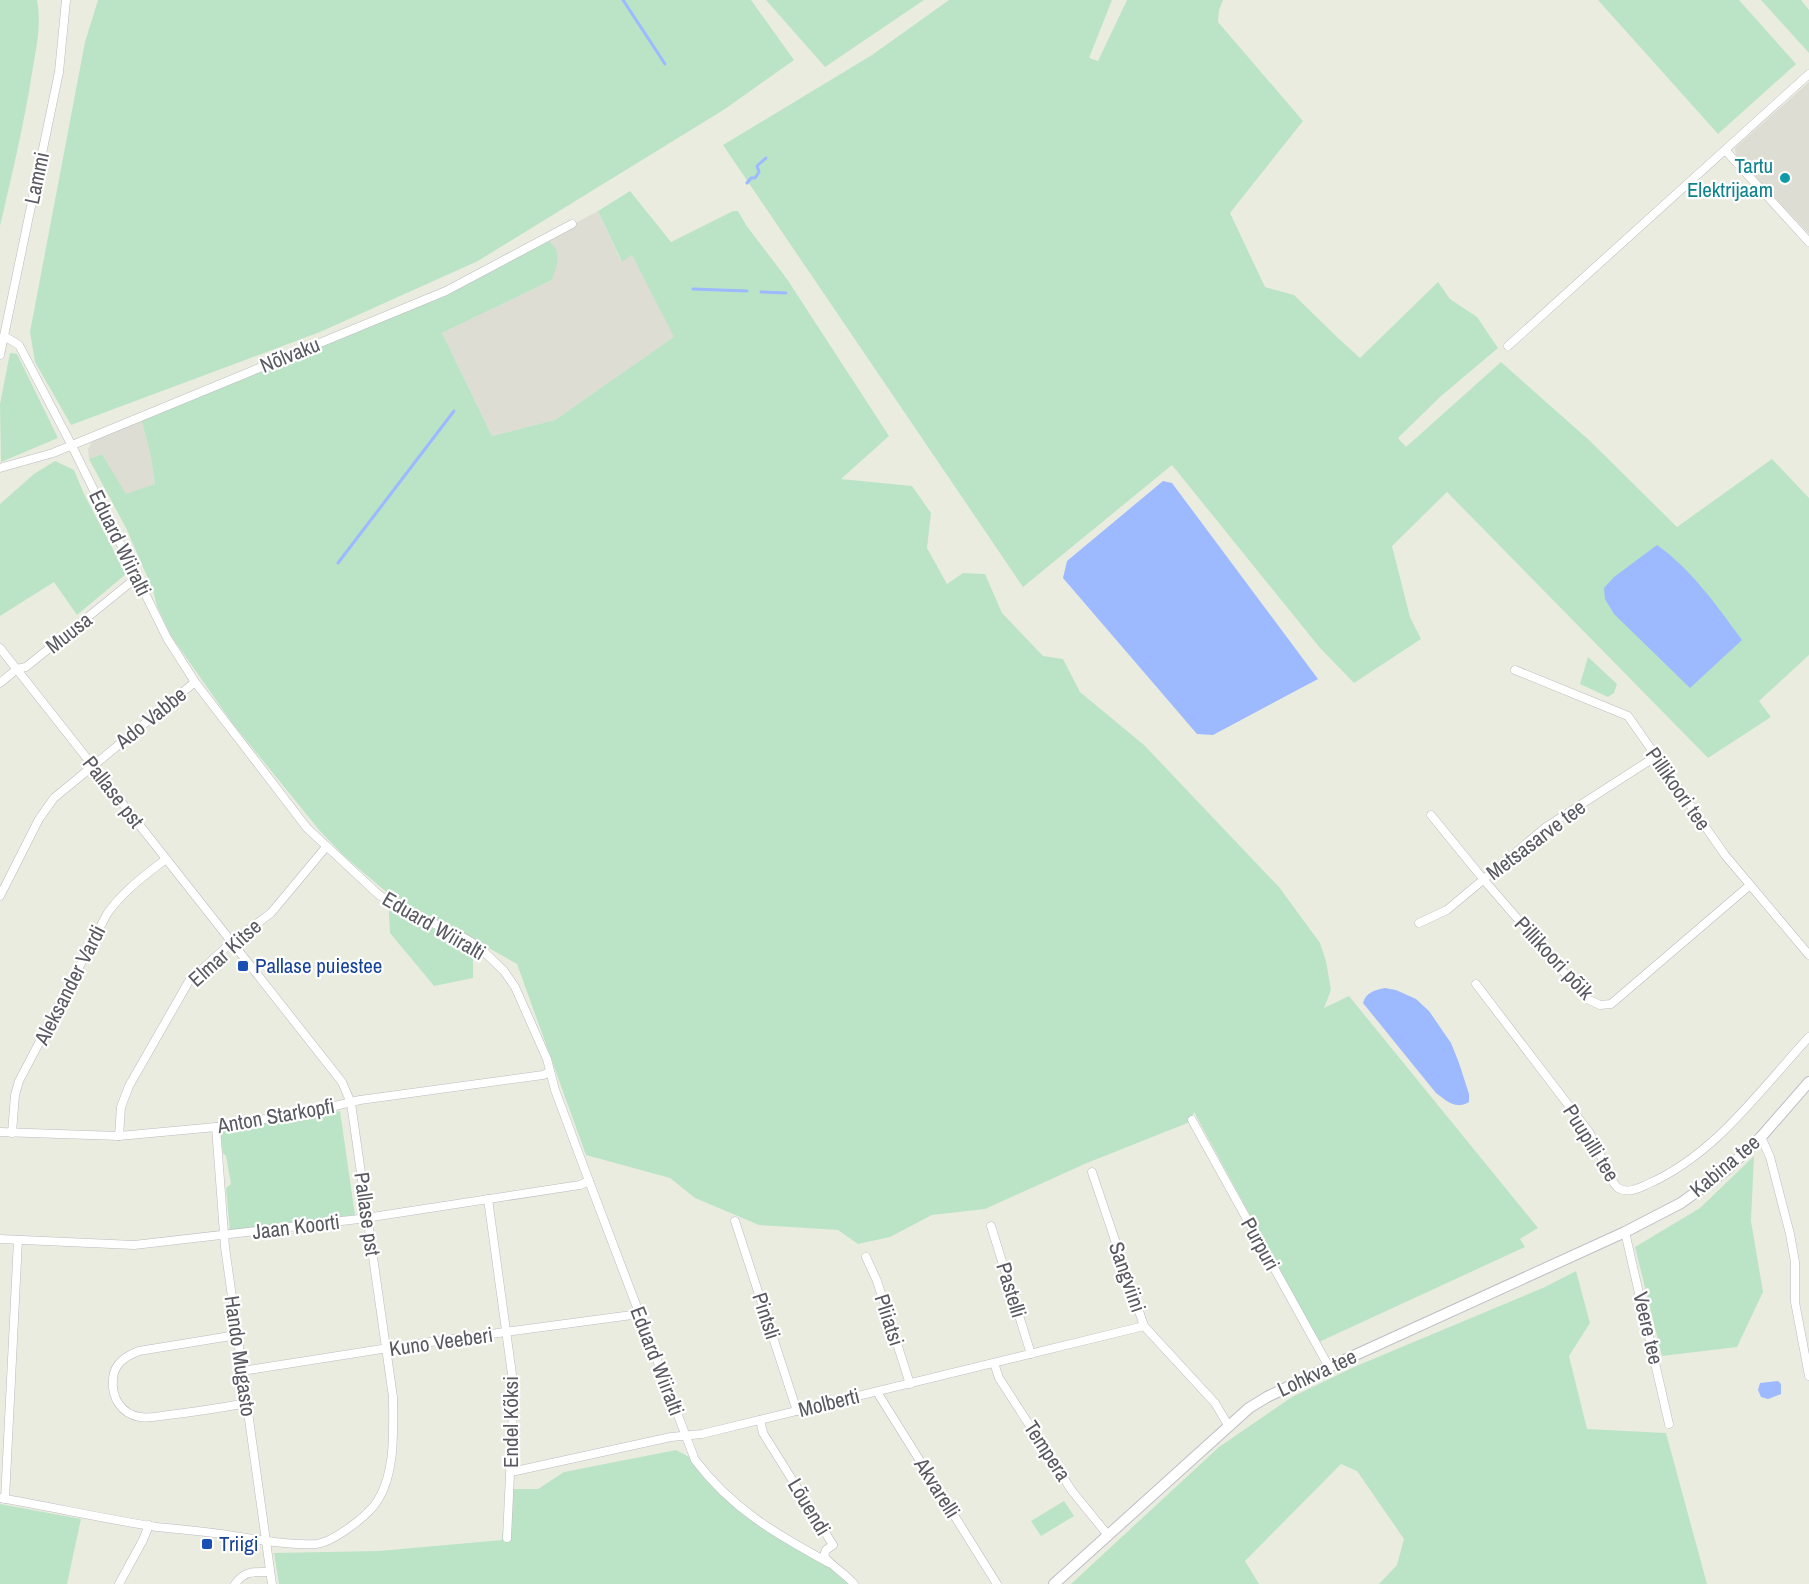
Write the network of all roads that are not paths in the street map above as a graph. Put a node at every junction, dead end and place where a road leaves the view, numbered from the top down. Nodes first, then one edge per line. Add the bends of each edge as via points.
1 (66, 0) edge
2 (1809, 74) edge
3 (1726, 151) junction
4 (572, 224) dead end
5 (1809, 243) edge
6 (4, 336) junction
7 (1508, 346) dead end
8 (0, 355) edge
9 (71, 444) junction
10 (0, 468) edge
11 (136, 578) junction
12 (0, 648) edge
13 (17, 669) junction
14 (1515, 670) dead end
15 (195, 682) junction
16 (0, 683) edge
17 (1654, 757) junction
18 (92, 766) junction
19 (1431, 815) dead end
20 (326, 848) junction
21 (166, 859) junction
22 (1484, 880) junction
23 (1750, 885) junction
24 (0, 896) edge
25 (1419, 923) dead end
26 (232, 942) junction
27 (1809, 955) edge
28 (1476, 984) dead end
29 (1809, 1037) edge
30 (550, 1072) junction
31 (1809, 1082) edge
32 (351, 1103) junction
33 (1192, 1120) dead end
34 (216, 1127) junction
35 (0, 1132) edge
36 (12, 1133) junction
37 (119, 1136) junction
38 (1761, 1137) junction
39 (1092, 1172) dead end
40 (589, 1181) junction
41 (488, 1199) junction
42 (367, 1218) junction
43 (735, 1221) dead end
44 (991, 1226) dead end
45 (1625, 1232) junction
46 (225, 1236) junction
47 (0, 1239) edge
48 (18, 1240) junction
49 (866, 1257) dead end
50 (639, 1312) junction
51 (1144, 1326) junction
52 (506, 1333) junction
53 (237, 1335) junction
54 (386, 1349) junction
55 (1031, 1354) junction
56 (994, 1363) junction
57 (1329, 1366) junction
58 (242, 1371) junction
59 (1809, 1376) edge
60 (910, 1384) junction
61 (877, 1392) junction
62 (247, 1403) junction
63 (797, 1411) junction
64 (760, 1420) junction
65 (1669, 1424) dead end
66 (1228, 1425) junction
67 (685, 1436) junction
68 (511, 1472) junction
69 (3, 1498) edge
70 (149, 1525) junction
71 (1107, 1534) junction
72 (507, 1538) dead end
73 (265, 1539) junction
74 (829, 1563) junction
75 (270, 1572) junction
76 (119, 1584) edge
77 (235, 1584) edge
78 (272, 1584) edge
79 (854, 1584) edge
80 (997, 1584) edge
81 (1054, 1584) edge

1 - 6 street, Lammi via 59,72
2 - 3 street
3 - 5 street
3 - 7 street
4 - 9 street, Nõlvaku via 446,291
6 - 8 street, Lammi
6 - 9 street, Eduard Wiiralti via 19,345
9 - 10 street, Nõlvaku
9 - 11 street, Eduard Wiiralti
11 - 13 street, Muusa via 26,667
11 - 15 street, Eduard Wiiralti via 166,638
12 - 13 street, Pallase pst
13 - 16 street, Muusa
13 - 18 street, Pallase pst
14 - 17 street, Pillikoori tee via 1628,716
15 - 18 street, Ado Vabbe
15 - 20 street, Eduard Wiiralti
17 - 22 street, Metsasarve tee via 1546,827
17 - 23 street, Pillikoori tee
18 - 21 street, Pallase pst
18 - 24 street, Ado Vabbe via 46,807
19 - 22 street, Pillikoori põik
20 - 26 street, Elmar Kitse via 271,913
20 - 30 street, Eduard Wiiralti via 379,895 459,935 492,959 521,998
21 - 26 street, Pallase pst
21 - 36 street, Aleksander Vardi via 127,889 107,914 19,1081
22 - 23 street, Pillikoori põik via 1587,999 1600,1005 1611,1004
22 - 25 street, Metsasarve tee via 1447,910
23 - 27 street, Pillikoori tee
26 - 32 street, Pallase pst via 342,1082
26 - 37 street, Elmar Kitse via 189,981 129,1086 121,1107
28 - 29 street, Puupilli tee via 1589,1132 1612,1181 1623,1191 1666,1176 1704,1150
30 - 32 street, Anton Starkopfi
30 - 40 street, Eduard Wiiralti
31 - 38 street, Kabina tee
32 - 34 street, Anton Starkopfi
32 - 42 street, Pallase pst
33 - 57 street, Purpuri
34 - 37 street, Anton Starkopfi
34 - 46 street, Hando Mugasto
35 - 36 street, Anton Starkopfi
36 - 37 street, Anton Starkopfi
38 - 45 street, Kabina tee via 1702,1189
38 - 59 street via 1790,1234 1795,1302
39 - 51 street, Sangviini
40 - 41 street, Jaan Koorti
40 - 50 street, Eduard Wiiralti
41 - 42 street, Jaan Koorti
41 - 52 street, Endel Kõksi
42 - 46 street, Jaan Koorti
42 - 54 street, Pallase pst
43 - 63 street, Pintsli
44 - 55 street, Pastelli
45 - 57 street, Lohkva tee
45 - 65 street, Veere tee
46 - 48 street, Jaan Koorti via 134,1245
46 - 53 street, Hando Mugasto
47 - 48 street, Jaan Koorti
48 - 69 street
49 - 60 street, Pliiatsi
50 - 52 street, Kuno Veeberi
50 - 67 street, Eduard Wiiralti
51 - 55 street, Molberti
51 - 66 street, Sangviini via 1215,1403
52 - 54 street, Kuno Veeberi
52 - 68 street, Endel Kõksi via 514,1389
53 - 58 street, Hando Mugasto
53 - 62 street via 124,1357 114,1372 112,1386 117,1403 138,1417
54 - 58 street, Kuno Veeberi
54 - 73 street, Pallase pst via 393,1426 388,1481 377,1501 368,1513 318,1544
55 - 56 street, Molberti
56 - 60 street, Molberti
56 - 71 street, Tempera via 999,1378 1072,1491
57 - 66 street, Lohkva tee via 1266,1397
58 - 62 street, Hando Mugasto
60 - 61 street, Molberti
61 - 63 street, Molberti
61 - 80 street, Akvarelli
62 - 73 street, Hando Mugasto
63 - 64 street, Molberti
64 - 67 street, Molberti
64 - 74 street, Lõuendi via 763,1433 833,1545 824,1556
66 - 71 street, Lohkva tee
67 - 68 street, Molberti
67 - 74 street, Eduard Wiiralti via 695,1460 731,1501 778,1535
68 - 72 street, Endel Kõksi
69 - 70 street, Pallase pst
70 - 73 street, Pallase pst
70 - 76 street
71 - 81 street, Lohkva tee
73 - 75 street, Hando Mugasto
74 - 79 street, Lõuendi
75 - 77 street via 248,1572
75 - 78 street, Hando Mugasto

